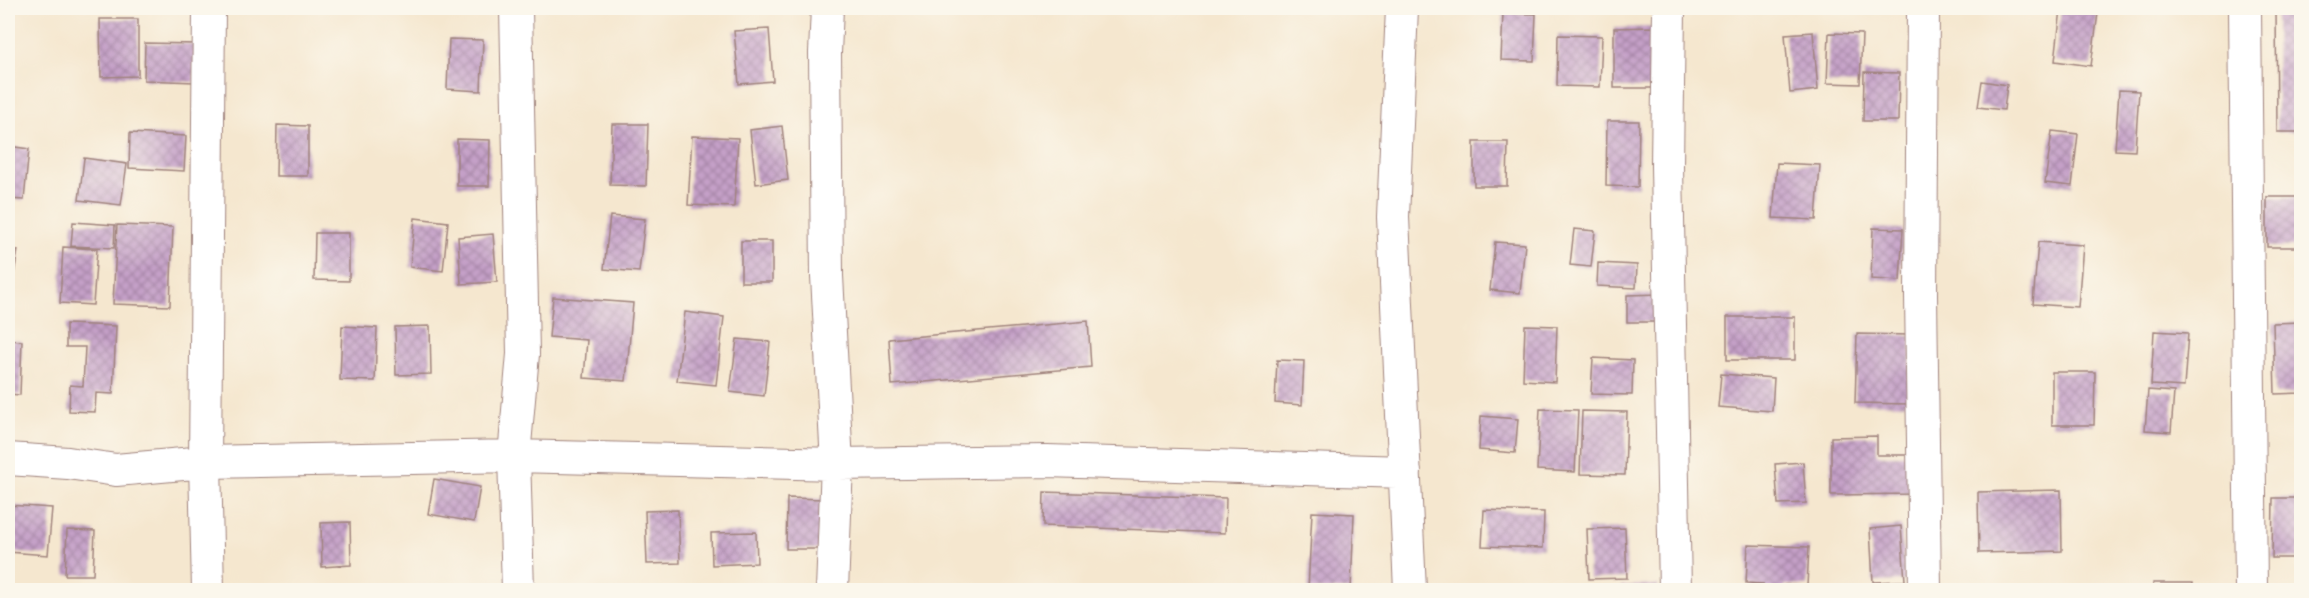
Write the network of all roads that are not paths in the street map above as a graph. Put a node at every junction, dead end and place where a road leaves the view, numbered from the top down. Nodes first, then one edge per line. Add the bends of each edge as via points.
1 (209, 8) edge
2 (516, 8) edge
3 (827, 8) edge
4 (1402, 8) edge
5 (1669, 8) edge
6 (1923, 8) edge
7 (2245, 8) edge
8 (514, 456) junction
9 (8, 459) edge
10 (205, 462) junction
11 (837, 464) junction
12 (1405, 472) junction
13 (208, 591) edge
14 (518, 591) edge
15 (832, 591) edge
16 (1410, 591) edge
17 (1675, 591) edge
18 (1925, 591) edge
19 (2251, 591) edge

1 - 10 street
2 - 8 street via 523,354
3 - 11 street via 827,276
4 - 12 street via 1393,217
5 - 17 street via 1667,166
6 - 18 street
7 - 19 street
8 - 10 street
8 - 11 street
8 - 14 street
9 - 10 street via 68,462 116,470
10 - 13 street
11 - 12 street via 1047,461
11 - 15 street
12 - 16 street

